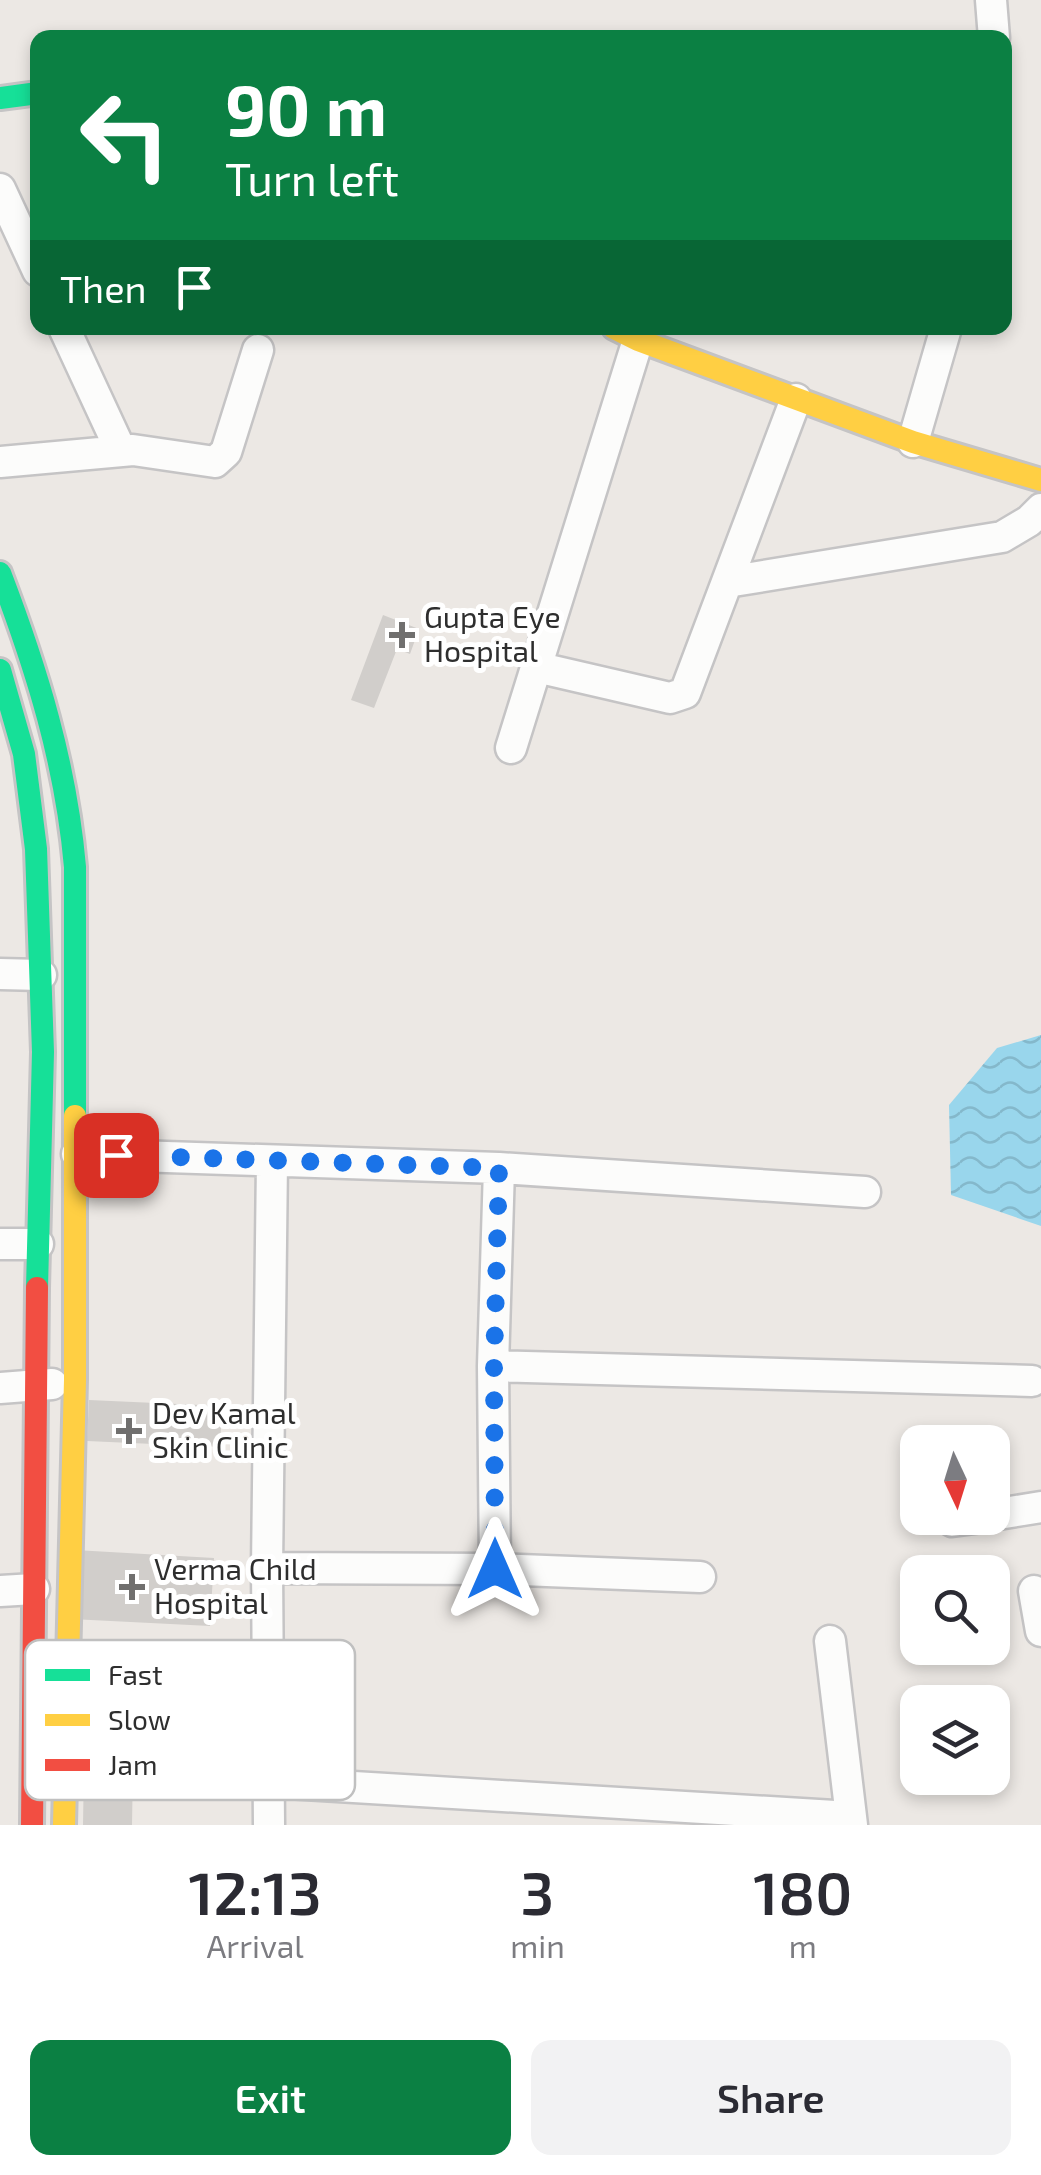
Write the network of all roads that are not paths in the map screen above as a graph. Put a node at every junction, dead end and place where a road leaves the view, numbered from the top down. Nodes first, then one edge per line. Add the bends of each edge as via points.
1 (991, 0) edge
2 (993, 30) edge
3 (30, 94) edge
4 (0, 98) edge
5 (0, 189) edge
6 (30, 254) edge
7 (67, 335) edge
8 (626, 335) edge
9 (629, 335) edge
10 (944, 335) edge
11 (258, 350) dead end
12 (796, 399) junction
13 (913, 442) junction
14 (121, 451) junction
15 (0, 462) edge
16 (1041, 480) edge
17 (1041, 509) edge
18 (0, 573) edge
19 (727, 582) junction
20 (536, 667) junction
21 (0, 670) edge
22 (511, 748) dead end
23 (0, 974) edge
24 (40, 975) junction
25 (78, 1154) junction
26 (272, 1161) junction
27 (499, 1168) junction
28 (865, 1192) dead end
29 (0, 1244) edge
30 (38, 1244) junction
31 (494, 1366) junction
32 (75, 1380) junction
33 (1032, 1381) dead end
34 (34, 1387) junction
35 (0, 1388) edge
36 (1041, 1507) edge
37 (1010, 1512) edge
38 (267, 1568) junction
39 (495, 1569) junction
40 (700, 1577) dead end
41 (34, 1589) junction
42 (0, 1591) edge
43 (1034, 1591) dead end
44 (1041, 1631) edge
45 (34, 1640) edge
46 (69, 1640) edge
47 (268, 1640) edge
48 (830, 1641) dead end
49 (355, 1789) edge
50 (32, 1800) edge
51 (65, 1800) edge
52 (270, 1800) edge
53 (644, 1814) edge
54 (852, 1821) edge
55 (32, 1825) edge
56 (64, 1825) edge
57 (269, 1825) edge

1 - 2 street
3 - 4 main road
5 - 6 street
7 - 14 street
8 - 20 street
9 - 12 main road
10 - 13 street
11 - 14 street via 221,458 203,463
12 - 13 main road
12 - 19 street
13 - 16 main road
14 - 15 street
17 - 19 street via 1002,537
18 - 25 main road via 54,724 72,806
19 - 20 street via 685,693 677,698
20 - 22 street
21 - 24 main road via 24,754 36,849
23 - 24 street
24 - 30 main road
25 - 26 street
25 - 32 main road
26 - 27 street
26 - 38 street
27 - 28 street
27 - 31 street
29 - 30 street
30 - 34 main road
31 - 33 street
31 - 39 street
32 - 34 street
32 - 46 main road
34 - 35 street
34 - 41 main road
36 - 37 street
38 - 39 street
38 - 47 street
39 - 40 street
41 - 42 street
41 - 45 main road
43 - 44 street
48 - 54 street
49 - 53 street
50 - 55 main road
51 - 56 main road
52 - 57 street
53 - 54 street

